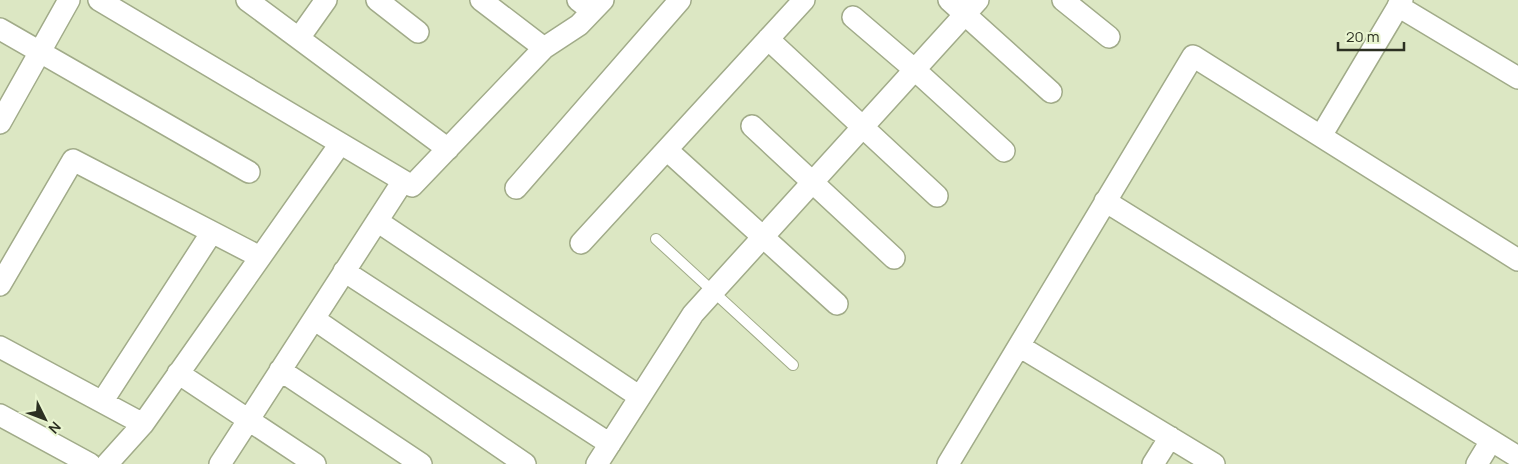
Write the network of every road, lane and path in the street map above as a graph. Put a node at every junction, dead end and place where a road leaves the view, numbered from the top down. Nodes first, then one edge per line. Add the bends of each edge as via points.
1 (69, 0) edge
2 (99, 0) edge
3 (247, 0) edge
4 (326, 0) edge
5 (377, 0) edge
6 (481, 0) edge
7 (680, 0) edge
8 (804, 0) edge
9 (949, 0) edge
10 (1065, 1) edge
11 (1400, 3) edge
12 (591, 4) edge
13 (972, 7) edge
14 (852, 18) dead end
15 (0, 29) edge
16 (418, 32) dead end
17 (1109, 37) dead end
18 (299, 38) junction
19 (768, 39) junction
20 (544, 48) junction
21 (40, 51) junction
22 (915, 70) junction
23 (1518, 78) edge
24 (1051, 92) dead end
25 (1, 120) edge
26 (752, 126) dead end
27 (863, 127) junction
28 (1321, 136) junction
29 (340, 144) junction
30 (448, 149) junction
31 (667, 150) junction
32 (1004, 151) dead end
33 (249, 172) dead end
34 (403, 181) junction
35 (812, 182) junction
36 (516, 188) dead end
37 (937, 196) dead end
38 (1105, 201) junction
39 (377, 221) junction
40 (212, 232) junction
41 (763, 237) junction
42 (656, 239) dead end
43 (581, 243) dead end
44 (260, 257) junction
45 (894, 258) dead end
46 (1518, 260) edge
47 (344, 272) junction
48 (0, 285) edge
49 (713, 292) junction
50 (837, 304) dead end
51 (314, 319) junction
52 (1019, 346) junction
53 (0, 347) edge
54 (792, 365) dead end
55 (280, 370) junction
56 (178, 373) junction
57 (640, 397) junction
58 (102, 402) junction
59 (0, 416) edge
60 (248, 420) junction
61 (143, 424) junction
62 (1170, 438) junction
63 (1491, 441) junction
64 (610, 444) junction
65 (1518, 457) edge
66 (90, 464) edge
67 (108, 464) edge
68 (220, 464) edge
69 (315, 464) edge
70 (421, 464) edge
71 (525, 464) edge
72 (597, 464) edge
73 (948, 464) edge
74 (1153, 464) edge
75 (1214, 464) edge
76 (1477, 464) edge

1 - 21 street
2 - 29 street
3 - 18 street
4 - 18 street
5 - 16 street
6 - 20 street
7 - 36 street
8 - 19 street
9 - 13 street
10 - 17 street
11 - 23 street
11 - 28 street
12 - 20 street via 579,25
13 - 22 street
13 - 24 street
14 - 22 street
15 - 21 street
18 - 30 street
19 - 27 street
19 - 31 street
20 - 30 street
21 - 25 street
21 - 33 street
22 - 27 street
22 - 32 street
26 - 35 street
27 - 35 street
27 - 37 street
28 - 38 street via 1193,56
28 - 46 street
29 - 34 street
29 - 44 street
30 - 34 street via 412,186
31 - 41 street
31 - 43 street
34 - 39 street
35 - 41 street
35 - 45 street
38 - 52 street
38 - 63 street
39 - 47 street
39 - 57 street
40 - 44 street
40 - 48 street via 73,160
40 - 58 street
41 - 49 street
41 - 50 street
42 - 49 lane
44 - 56 street
47 - 51 street
47 - 64 street
49 - 54 lane
49 - 57 street via 692,314
51 - 55 street
51 - 71 street
52 - 62 street
52 - 73 street
53 - 58 street
55 - 60 street
55 - 70 street
56 - 60 street
56 - 61 street
57 - 64 street
58 - 61 street
59 - 66 street
60 - 68 street
60 - 69 street
61 - 67 street
62 - 74 street
62 - 75 street
63 - 65 street
63 - 76 street
64 - 72 street

